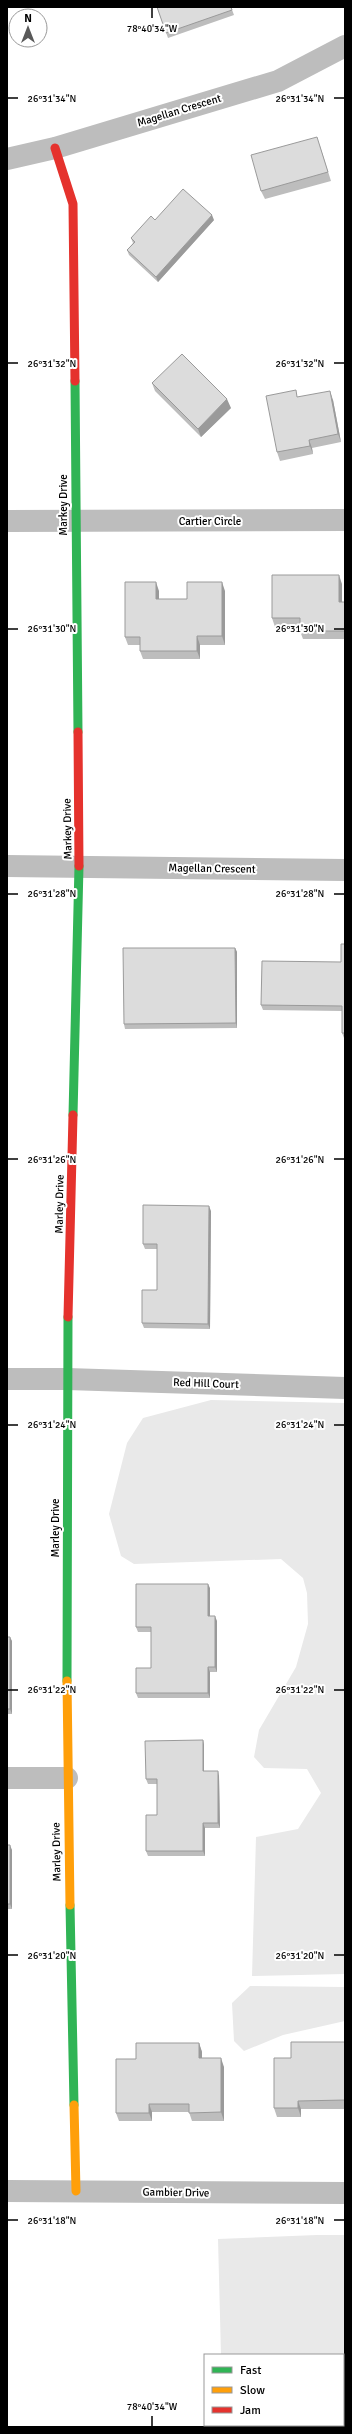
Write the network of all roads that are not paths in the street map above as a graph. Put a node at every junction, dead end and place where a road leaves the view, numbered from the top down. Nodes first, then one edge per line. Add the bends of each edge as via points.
1 (345, 46) edge
2 (55, 148) junction
3 (7, 159) edge
4 (345, 520) edge
5 (7, 521) edge
6 (75, 521) junction
7 (7, 866) edge
8 (79, 866) junction
9 (345, 870) edge
10 (67, 1379) junction
11 (7, 1380) edge
12 (345, 1388) edge
13 (7, 1778) edge
14 (66, 1778) junction
15 (7, 2191) edge
16 (76, 2191) junction
17 (345, 2193) edge

1 - 2 street, Magellan Crescent via 278,81
2 - 3 street, Magellan Crescent
2 - 6 street, Markey Drive via 73,204
4 - 6 street, Cartier Circle
5 - 6 street, Cartier Circle
6 - 8 street, Markey Drive
7 - 8 street, Magellan Crescent
8 - 9 street, Magellan Crescent
8 - 10 street, Marley Drive
10 - 11 street, Red Hill Court
10 - 12 street, Red Hill Court
10 - 14 street, Marley Drive
13 - 14 street
14 - 16 street, Marley Drive
15 - 16 street, Gambier Drive
16 - 17 street, Gambier Drive

